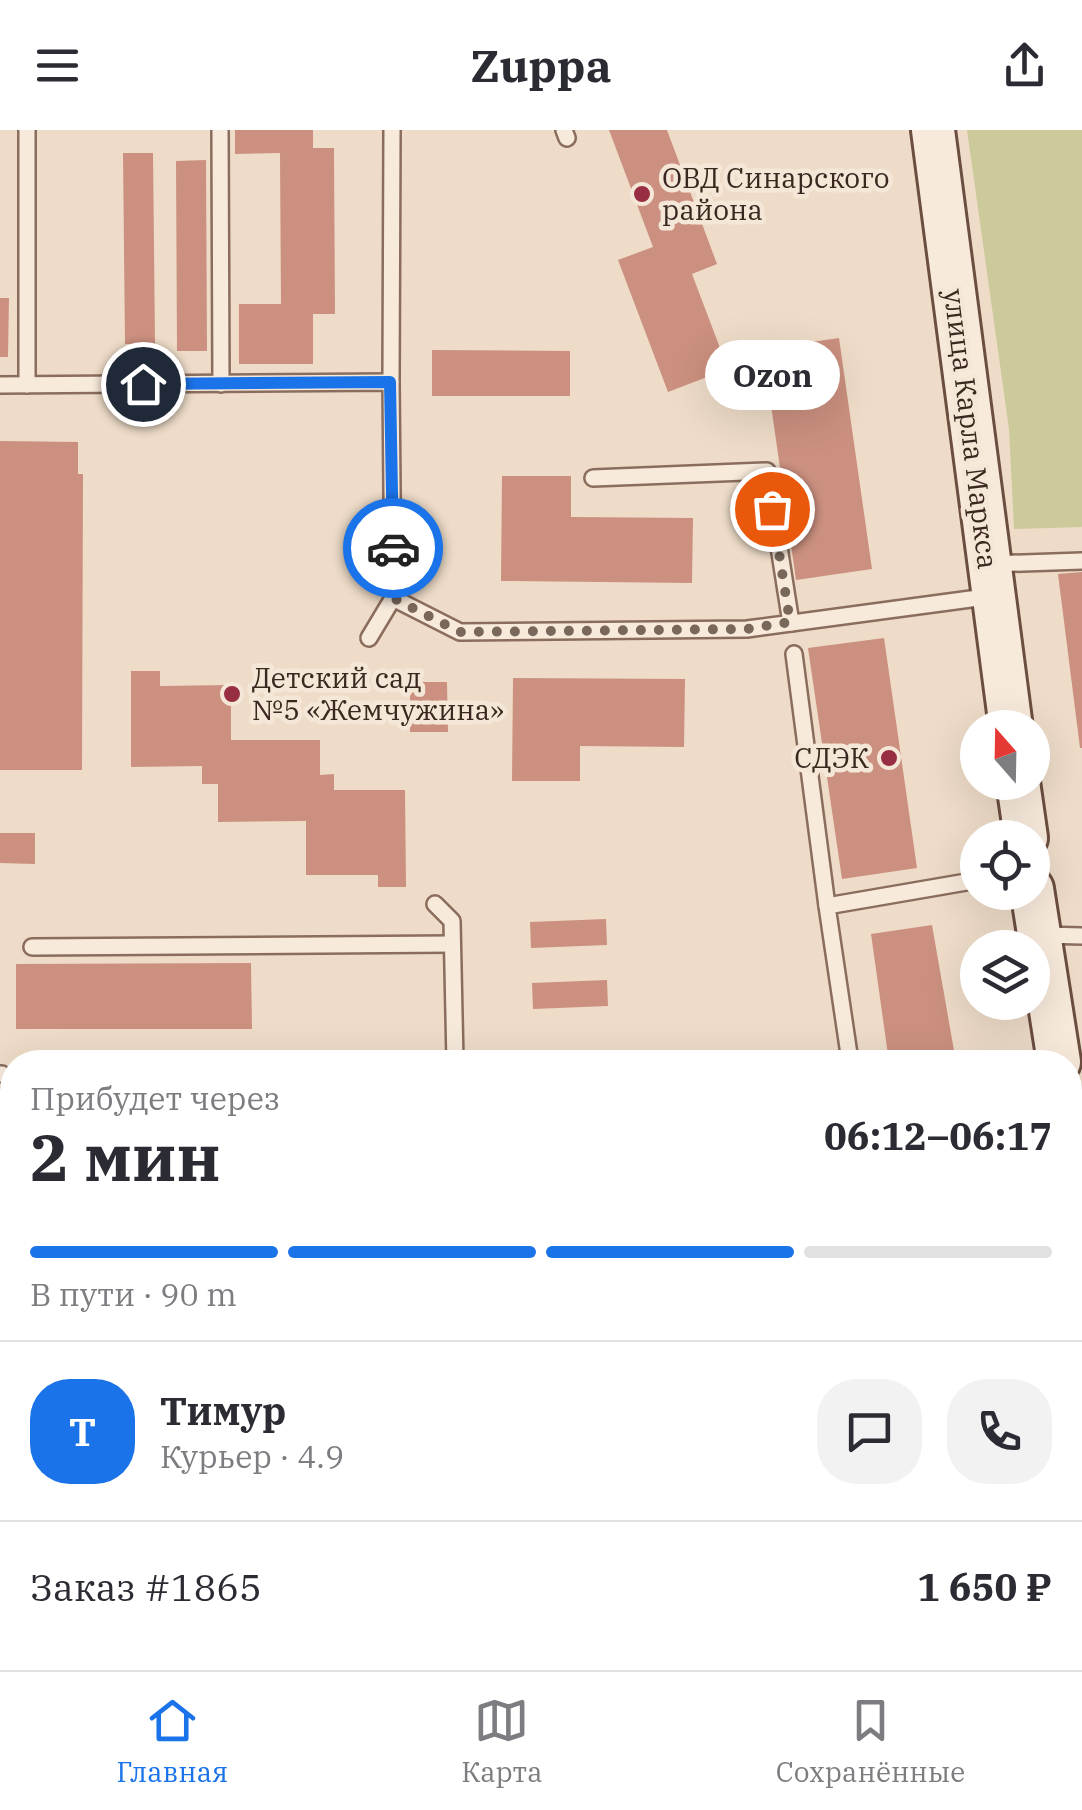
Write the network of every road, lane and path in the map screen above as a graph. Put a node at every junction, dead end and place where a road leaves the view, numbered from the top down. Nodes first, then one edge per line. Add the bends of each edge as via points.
1 (27, 130) edge
2 (220, 130) edge
3 (392, 130) edge
4 (933, 130) edge
5 (390, 382) junction
6 (0, 384) edge
7 (221, 384) junction
8 (27, 385) junction
9 (593, 478) dead end
10 (1082, 562) edge
11 (991, 580) junction
12 (393, 598) junction
13 (790, 622) junction
14 (369, 638) dead end
15 (794, 654) dead end
16 (1009, 710) edge
17 (960, 883) edge
18 (435, 904) dead end
19 (826, 906) junction
20 (1050, 936) edge
21 (1082, 936) edge
22 (452, 944) junction
23 (32, 948) dead end
24 (1050, 1009) edge
25 (455, 1050) edge
26 (848, 1050) edge
27 (1056, 1050) edge

1 - 8 lane
2 - 7 lane
3 - 5 lane
4 - 11 street, улица Карла Маркса
5 - 7 lane
5 - 12 lane
6 - 8 lane
7 - 8 lane
9 - 13 lane via 766,471
10 - 11 lane
11 - 13 lane
11 - 16 street, улица Карла Маркса
12 - 13 lane via 460,632 747,629
12 - 14 lane
15 - 19 lane
17 - 19 lane
18 - 22 lane via 452,921
19 - 26 lane
20 - 21 lane
22 - 23 lane
22 - 25 lane
24 - 27 street

